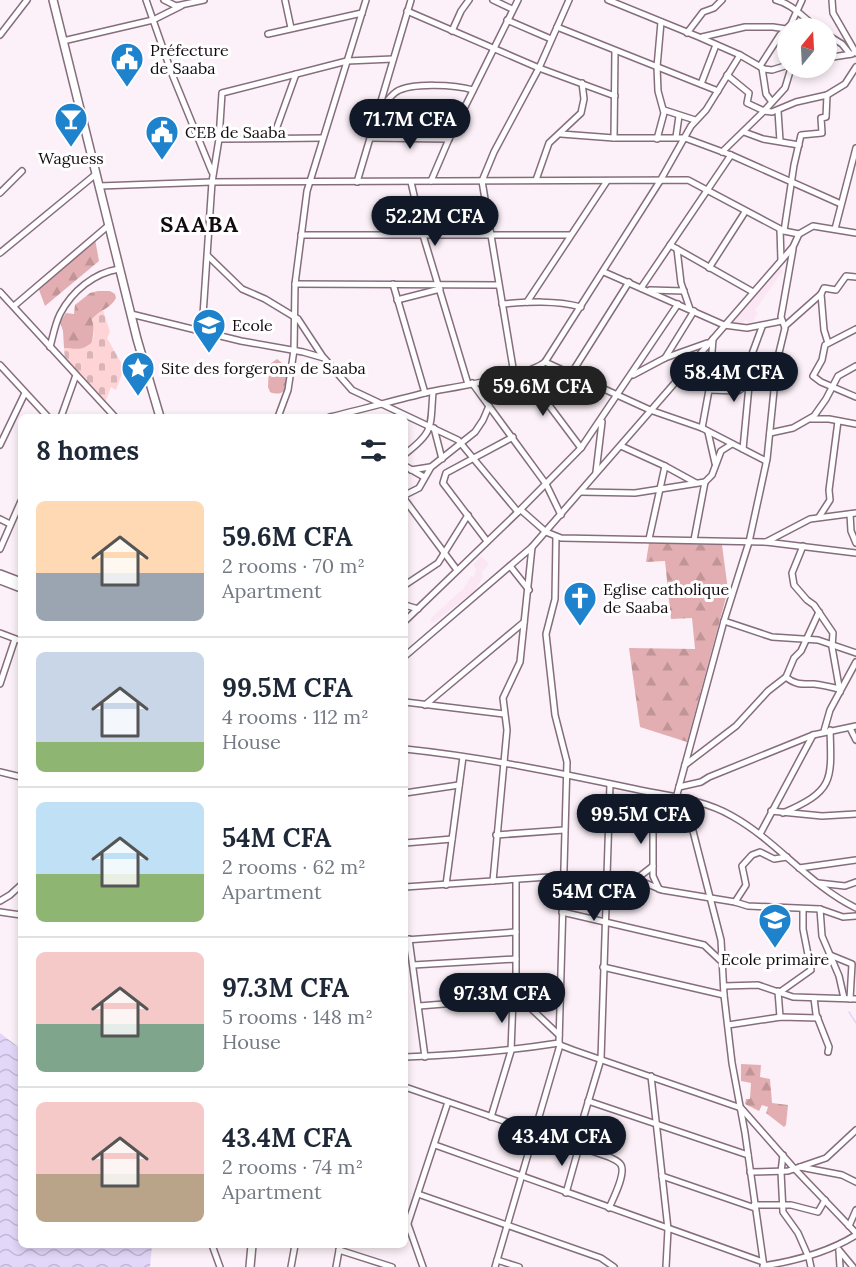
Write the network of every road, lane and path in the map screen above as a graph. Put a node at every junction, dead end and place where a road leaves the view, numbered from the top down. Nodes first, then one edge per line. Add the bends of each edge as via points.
1 (27, 0) edge
2 (53, 0) edge
3 (146, 0) edge
4 (164, 0) edge
5 (204, 0) edge
6 (285, 0) edge
7 (366, 0) edge
8 (411, 0) edge
9 (469, 0) edge
10 (493, 0) edge
11 (518, 0) edge
12 (569, 0) edge
13 (610, 0) edge
14 (722, 0) edge
15 (776, 0) edge
16 (802, 0) edge
17 (832, 0) edge
18 (181, 6) junction
19 (512, 9) junction
20 (796, 10) junction
21 (407, 12) junction
22 (362, 13) junction
23 (794, 18) edge
24 (803, 18) edge
25 (153, 20) junction
26 (507, 21) junction
27 (661, 22) junction
28 (557, 27) junction
29 (291, 28) junction
30 (777, 28) edge
31 (452, 30) junction
32 (687, 33) junction
33 (268, 34) dead end
34 (0, 35) edge
35 (699, 37) junction
36 (551, 39) junction
37 (63, 41) junction
38 (837, 41) edge
39 (777, 43) edge
40 (716, 45) junction
41 (494, 49) junction
42 (615, 51) junction
43 (854, 54) edge
44 (740, 55) junction
45 (837, 56) edge
46 (393, 59) junction
47 (347, 61) junction
48 (657, 67) junction
49 (761, 67) junction
50 (856, 67) edge
51 (539, 68) junction
52 (777, 69) edge
53 (296, 74) junction
54 (727, 75) junction
55 (787, 78) edge
56 (582, 83) junction
57 (701, 84) junction
58 (473, 90) junction
59 (718, 91) junction
60 (615, 96) junction
61 (828, 96) junction
62 (772, 102) junction
63 (664, 110) junction
64 (378, 111) junction
65 (764, 111) junction
66 (778, 111) junction
67 (679, 116) junction
68 (695, 120) junction
69 (744, 132) junction
70 (561, 134) junction
71 (676, 137) junction
72 (273, 138) junction
73 (323, 138) junction
74 (372, 138) junction
75 (614, 138) junction
76 (685, 138) junction
77 (219, 139) junction
78 (449, 139) junction
79 (657, 139) junction
80 (780, 141) junction
81 (799, 145) junction
82 (856, 148) edge
83 (722, 152) junction
84 (731, 155) junction
85 (22, 171) dead end
86 (96, 174) junction
87 (213, 174) junction
88 (536, 180) junction
89 (431, 181) junction
90 (482, 181) junction
91 (607, 181) junction
92 (660, 181) junction
93 (792, 181) junction
94 (212, 182) junction
95 (311, 182) junction
96 (357, 182) junction
97 (411, 182) junction
98 (99, 186) junction
99 (707, 189) junction
100 (0, 193) edge
101 (841, 204) junction
102 (745, 212) junction
103 (109, 225) junction
104 (835, 229) junction
105 (782, 230) junction
106 (856, 233) edge
107 (799, 234) junction
108 (301, 235) junction
109 (490, 235) junction
110 (570, 235) junction
111 (423, 236) junction
112 (670, 245) junction
113 (793, 247) junction
114 (677, 249) junction
115 (0, 254) edge
116 (208, 256) junction
117 (781, 260) junction
118 (709, 268) junction
119 (119, 269) junction
120 (604, 272) junction
121 (856, 277) edge
122 (629, 282) junction
123 (295, 284) junction
124 (393, 284) junction
125 (498, 285) junction
126 (440, 286) junction
127 (641, 288) junction
128 (648, 291) junction
129 (684, 291) junction
130 (0, 292) edge
131 (753, 292) junction
132 (821, 294) junction
133 (397, 300) junction
134 (527, 302) junction
135 (502, 304) junction
136 (678, 304) junction
137 (14, 306) junction
138 (581, 307) junction
139 (692, 310) junction
140 (131, 314) junction
141 (293, 315) junction
142 (783, 323) junction
143 (724, 325) junction
144 (762, 327) junction
145 (856, 329) edge
146 (202, 330) junction
147 (711, 340) junction
148 (828, 344) junction
149 (50, 347) junction
150 (294, 350) junction
151 (324, 358) junction
152 (665, 358) junction
153 (545, 362) junction
154 (0, 364) edge
155 (856, 366) edge
156 (524, 372) junction
157 (514, 374) junction
158 (571, 374) junction
159 (76, 375) junction
160 (777, 375) junction
161 (632, 376) junction
162 (750, 381) junction
163 (470, 384) junction
164 (832, 387) junction
165 (709, 390) junction
166 (433, 392) junction
167 (25, 393) junction
168 (425, 393) junction
169 (618, 395) junction
170 (856, 397) edge
171 (383, 404) junction
172 (489, 406) junction
173 (651, 410) junction
174 (45, 414) edge
175 (62, 414) edge
176 (112, 414) edge
177 (158, 414) edge
178 (279, 414) edge
179 (342, 414) edge
180 (404, 414) edge
181 (408, 416) edge
182 (603, 418) junction
183 (809, 419) junction
184 (838, 421) junction
185 (856, 424) edge
186 (432, 427) junction
187 (702, 428) junction
188 (708, 432) junction
189 (770, 433) junction
190 (513, 437) junction
191 (462, 443) junction
192 (732, 444) junction
193 (0, 445) edge
194 (621, 446) junction
195 (581, 448) junction
196 (743, 449) junction
197 (408, 452) edge
198 (474, 457) junction
199 (442, 459) junction
200 (766, 461) junction
201 (716, 465) junction
202 (665, 466) junction
203 (431, 467) junction
204 (408, 468) edge
205 (411, 470) junction
206 (596, 474) junction
207 (424, 477) junction
208 (705, 482) junction
209 (546, 484) junction
210 (697, 484) junction
211 (662, 488) junction
212 (581, 492) junction
213 (408, 494) edge
214 (408, 504) edge
215 (18, 507) edge
216 (519, 511) junction
217 (853, 513) edge
218 (468, 515) junction
219 (561, 515) junction
220 (819, 517) junction
221 (0, 519) edge
222 (10, 524) junction
223 (546, 532) junction
224 (556, 537) junction
225 (649, 539) junction
226 (694, 540) junction
227 (487, 541) junction
228 (749, 542) junction
229 (766, 542) junction
230 (856, 543) edge
231 (803, 546) junction
232 (532, 547) junction
233 (0, 549) edge
234 (856, 553) edge
235 (445, 554) junction
236 (510, 566) junction
237 (457, 570) junction
238 (0, 574) edge
239 (0, 580) edge
240 (18, 581) edge
241 (408, 583) edge
242 (18, 587) edge
243 (528, 590) junction
244 (408, 606) edge
245 (417, 609) junction
246 (819, 612) junction
247 (408, 618) edge
248 (724, 621) junction
249 (524, 622) junction
250 (0, 633) edge
251 (807, 639) junction
252 (18, 640) edge
253 (832, 647) junction
254 (408, 653) edge
255 (856, 653) edge
256 (856, 662) edge
257 (786, 677) junction
258 (0, 684) edge
259 (839, 690) junction
260 (408, 702) edge
261 (425, 705) junction
262 (504, 714) junction
263 (853, 727) edge
264 (827, 731) junction
265 (813, 735) junction
266 (856, 740) edge
267 (408, 750) edge
268 (463, 757) junction
269 (504, 763) junction
270 (685, 765) junction
271 (0, 772) edge
272 (18, 775) edge
273 (566, 775) junction
274 (610, 784) junction
275 (459, 785) junction
276 (679, 787) junction
277 (408, 793) edge
278 (653, 793) junction
279 (676, 798) junction
280 (686, 800) junction
281 (771, 811) junction
282 (783, 813) junction
283 (856, 814) edge
284 (564, 830) junction
285 (760, 834) junction
286 (496, 835) junction
287 (452, 839) junction
288 (408, 843) edge
289 (787, 856) junction
290 (856, 860) edge
291 (653, 866) junction
292 (799, 868) junction
293 (563, 876) junction
294 (609, 878) junction
295 (516, 880) junction
296 (634, 880) junction
297 (493, 881) junction
298 (856, 882) edge
299 (816, 883) junction
300 (447, 885) junction
301 (408, 887) edge
302 (18, 888) edge
303 (660, 889) junction
304 (710, 898) junction
305 (0, 901) edge
306 (735, 902) junction
307 (856, 908) edge
308 (803, 909) junction
309 (820, 909) junction
310 (0, 912) edge
311 (562, 912) junction
312 (18, 915) edge
313 (856, 916) edge
314 (606, 922) junction
315 (516, 932) junction
316 (408, 940) edge
317 (721, 940) junction
318 (408, 944) edge
319 (709, 948) junction
320 (830, 955) junction
321 (516, 959) junction
322 (722, 962) junction
323 (413, 965) junction
324 (603, 967) junction
325 (724, 986) junction
326 (779, 992) junction
327 (724, 996) junction
328 (515, 998) junction
329 (814, 998) junction
330 (850, 999) edge
331 (419, 1006) junction
332 (780, 1017) junction
333 (818, 1018) junction
334 (728, 1025) junction
335 (559, 1035) junction
336 (559, 1044) junction
337 (511, 1051) junction
338 (828, 1052) dead end
339 (425, 1057) junction
340 (408, 1058) edge
341 (602, 1059) junction
342 (651, 1076) junction
343 (408, 1088) edge
344 (588, 1101) junction
345 (448, 1102) junction
346 (741, 1108) junction
347 (491, 1117) junction
348 (655, 1124) junction
349 (533, 1131) junction
350 (855, 1132) edge
351 (435, 1145) junction
352 (577, 1146) junction
353 (748, 1155) junction
354 (783, 1155) junction
355 (798, 1168) junction
356 (750, 1172) junction
357 (781, 1172) junction
358 (521, 1176) junction
359 (662, 1176) junction
360 (856, 1182) edge
361 (566, 1193) junction
362 (417, 1194) junction
363 (825, 1200) junction
364 (754, 1206) junction
365 (783, 1206) junction
366 (609, 1208) junction
367 (856, 1210) edge
368 (408, 1222) edge
369 (506, 1226) junction
370 (849, 1226) junction
371 (408, 1228) edge
372 (668, 1228) junction
373 (856, 1234) edge
374 (213, 1248) edge
375 (252, 1248) edge
376 (294, 1248) edge
377 (340, 1248) edge
378 (343, 1248) edge
379 (839, 1248) junction
380 (807, 1255) junction
381 (497, 1260) junction
382 (763, 1265) edge
383 (666, 1266) edge
384 (220, 1267) edge
385 (250, 1267) edge
386 (291, 1267) edge
387 (336, 1267) edge
388 (392, 1267) edge
389 (423, 1267) edge
390 (495, 1267) edge
391 (519, 1267) edge
392 (614, 1267) edge
393 (674, 1267) edge
394 (811, 1267) edge
395 (840, 1267) edge
396 (853, 1267) edge

1 - 34 street
2 - 37 street
3 - 25 street
4 - 18 street
5 - 18 street
6 - 29 street
7 - 22 street
8 - 21 street
9 - 31 street
10 - 19 street
11 - 19 street
12 - 28 street
13 - 27 street
14 - 32 street via 703,12
15 - 20 street
16 - 20 street
17 - 43 street via 833,13
18 - 25 street
19 - 26 street
20 - 23 street
20 - 24 street
21 - 31 street
21 - 46 street
22 - 29 street
22 - 47 street
25 - 37 street
25 - 87 street
26 - 36 street
26 - 41 street
27 - 32 street
27 - 48 street
28 - 36 street
28 - 42 street
29 - 33 street
30 - 35 street via 745,27
31 - 41 street
32 - 35 street
35 - 40 street
36 - 51 street
37 - 86 street
38 - 43 street
39 - 49 street
40 - 44 street
40 - 57 street
41 - 51 street
41 - 58 street
42 - 48 street
42 - 60 street
43 - 45 street
44 - 49 street
44 - 54 street
46 - 47 street
46 - 64 street
47 - 53 street
47 - 73 street
48 - 57 street
48 - 63 street
49 - 52 street
49 - 62 street via 766,94
50 - 61 street via 845,84
51 - 56 street
51 - 90 street
53 - 72 street
53 - 77 street via 222,93
54 - 59 street
54 - 65 street via 749,93 747,103
55 - 62 street via 785,88
56 - 60 street
56 - 70 street via 582,112
57 - 59 street
58 - 64 street via 411,87 396,92
58 - 78 street
59 - 68 street
60 - 75 street
61 - 66 street via 796,102
61 - 81 street via 826,117 821,118 822,133 802,135
62 - 65 street
63 - 67 street
63 - 79 street
64 - 74 street
65 - 66 street
65 - 69 street
66 - 80 street
67 - 68 street
67 - 71 street
68 - 76 street
69 - 80 street
69 - 83 street
70 - 75 street
70 - 88 street via 549,143
71 - 76 street
71 - 79 street
72 - 73 street
72 - 77 street
73 - 95 street
74 - 78 street
74 - 96 street
75 - 79 street
76 - 83 street
76 - 92 street
77 - 87 street
78 - 89 street
80 - 81 street
81 - 93 street
82 - 101 street
83 - 84 street
84 - 93 street
84 - 99 street
85 - 100 street
86 - 98 street
86 - 115 street
87 - 94 street
88 - 90 street
88 - 91 street
89 - 90 street
89 - 97 street
90 - 109 street
91 - 92 street
91 - 110 street
92 - 99 street via 690,180
92 - 120 street
93 - 101 street
93 - 105 street
94 - 95 street
94 - 98 street
94 - 116 street
95 - 96 street
95 - 108 street
96 - 97 street
97 - 111 street
98 - 103 street
99 - 102 street
99 - 112 street
101 - 104 street
102 - 105 street
102 - 118 street
103 - 119 street
103 - 137 street
104 - 106 street
104 - 107 street via 813,226
105 - 107 street
105 - 117 street
107 - 113 street
108 - 111 street
108 - 123 street
109 - 110 street
109 - 111 street
109 - 125 street
110 - 134 street
111 - 126 street
112 - 114 street
112 - 127 street
113 - 117 street
113 - 142 street
114 - 118 street
114 - 129 street
116 - 141 street via 242,290
116 - 146 street
117 - 131 street
118 - 131 street
119 - 140 street
119 - 149 street via 92,278 81,288 59,315
120 - 122 street
120 - 138 street
121 - 132 street via 847,275 836,290 824,288
122 - 127 street
122 - 158 street
123 - 124 street
123 - 141 street
124 - 126 street
124 - 133 street
125 - 126 street
125 - 135 street
126 - 133 street
126 - 163 street
127 - 128 street
128 - 129 street
128 - 136 street
129 - 139 street
130 - 137 street
131 - 143 street
132 - 142 street
132 - 148 street
133 - 168 street
134 - 135 street
134 - 138 street
135 - 157 street
136 - 139 street
136 - 161 street
137 - 149 street
138 - 153 street
139 - 143 street
139 - 152 street
140 - 146 street
140 - 177 street
141 - 150 street
141 - 151 street
142 - 144 street
142 - 160 street
143 - 144 street
143 - 147 street
144 - 162 street via 752,354
145 - 148 street
146 - 150 street
147 - 152 street
147 - 165 street
147 - 173 street
148 - 164 street via 813,376
149 - 159 street
150 - 151 street
150 - 178 street via 288,390
151 - 171 street via 352,390
152 - 161 street
153 - 156 street
153 - 158 street
154 - 167 street
155 - 164 street via 838,376
156 - 157 street
156 - 195 street
157 - 163 street
158 - 169 street
159 - 175 street
159 - 176 street
160 - 162 street via 757,374
160 - 189 street
161 - 169 street
162 - 165 street via 738,391
162 - 196 street
163 - 166 street
163 - 172 street
164 - 170 street
164 - 183 street
165 - 187 street
166 - 168 street
166 - 186 street
167 - 174 street
167 - 193 street
168 - 171 street
169 - 173 street
169 - 182 street
171 - 179 street
171 - 180 street
172 - 190 street
172 - 191 street via 479,427
173 - 187 street
173 - 194 street
181 - 186 street
182 - 195 street
182 - 206 street
183 - 184 street
183 - 189 street
184 - 185 street
184 - 220 street via 831,497
186 - 191 street
186 - 197 street
186 - 199 street
187 - 188 street
188 - 192 street
188 - 201 street
189 - 200 street
190 - 198 street
190 - 209 street
191 - 198 street
191 - 199 street
192 - 196 street
192 - 201 street via 722,448
194 - 202 street
194 - 206 street
195 - 209 street
196 - 200 street
198 - 216 street
198 - 218 street via 443,477 443,483
199 - 203 street
200 - 228 street
201 - 208 street
202 - 210 street
202 - 211 street
203 - 205 street
203 - 207 street
204 - 205 street
205 - 207 street
206 - 212 street
207 - 213 street via 419,488
208 - 210 street
208 - 226 street
209 - 216 street
209 - 219 street
210 - 211 street
211 - 212 street via 635,493
211 - 225 street
212 - 219 street
214 - 235 street
215 - 222 street
216 - 223 street
216 - 227 street
217 - 220 street
217 - 230 street via 851,531
218 - 227 street
218 - 235 street
219 - 223 street
220 - 229 street
221 - 222 street
222 - 233 street
223 - 224 street
223 - 232 street
224 - 225 street
224 - 273 street via 555,599 546,634 555,715 567,757
225 - 226 street
226 - 228 street
227 - 237 street
228 - 229 street
228 - 248 street
229 - 231 street
231 - 234 street
231 - 246 street via 792,573 794,585
232 - 236 street
232 - 243 street
235 - 237 street
235 - 241 street
236 - 243 street
236 - 254 street
237 - 245 street
238 - 240 street
239 - 242 street
243 - 249 street
244 - 245 street
245 - 247 street
246 - 251 street
246 - 253 street via 833,633
248 - 251 street via 775,637
248 - 270 street
249 - 261 street
249 - 262 street via 519,669 503,698
250 - 252 street
251 - 253 street
251 - 257 street
252 - 258 street
253 - 255 street
253 - 259 street
256 - 259 street
257 - 259 street via 802,685
257 - 270 street via 736,726
259 - 264 street via 830,710
260 - 261 street
261 - 262 street
262 - 269 street
263 - 264 street
263 - 266 street
264 - 265 street
264 - 282 street via 831,766 828,780 808,802
265 - 276 street via 701,782
265 - 281 street
267 - 268 street
268 - 269 street
268 - 275 street
269 - 273 street
269 - 286 street
270 - 276 street
271 - 272 street
273 - 274 street
273 - 284 street
274 - 278 street
274 - 294 street
275 - 277 street
275 - 287 street
276 - 279 street
278 - 279 street
278 - 291 street
279 - 280 street
280 - 285 street via 715,808
280 - 304 street
281 - 282 street
281 - 285 street
282 - 283 street
284 - 286 street
284 - 293 street
285 - 289 street
286 - 297 street
287 - 288 street
287 - 300 street
289 - 292 street
289 - 306 street via 774,859 760,852 752,855 742,866 746,886
290 - 292 street
291 - 296 street
291 - 303 street via 654,881
292 - 299 street
293 - 295 street
293 - 311 street
294 - 296 street
294 - 314 street
295 - 297 street
295 - 315 street
296 - 303 street
297 - 300 street
298 - 299 street via 845,886
299 - 307 street
300 - 301 street
302 - 305 street
303 - 304 street
304 - 306 street
304 - 317 street
306 - 308 street
308 - 309 street
308 - 326 street via 810,970
309 - 313 street via 835,915
309 - 320 street via 821,934
310 - 312 street
311 - 314 street
311 - 335 street
314 - 319 street
314 - 324 street
315 - 316 street
315 - 321 street
317 - 319 street
317 - 322 street
318 - 323 street
319 - 322 street
320 - 330 street
320 - 330 street via 852,964
321 - 323 street
321 - 328 street
322 - 325 street
323 - 331 street
324 - 327 street
324 - 341 street
325 - 326 street via 758,985
325 - 327 street
326 - 329 street
326 - 332 street
327 - 334 street
328 - 331 street
328 - 335 street via 522,999
328 - 337 street
329 - 330 street
329 - 333 street
331 - 339 street
332 - 333 street
332 - 334 street
333 - 338 street
334 - 346 street
335 - 336 street
336 - 337 street
336 - 341 street
336 - 349 street
337 - 339 street
337 - 347 street
339 - 340 street
341 - 342 street
341 - 344 street
342 - 346 street
342 - 348 street
343 - 345 street
344 - 348 street
344 - 352 street
345 - 347 street
345 - 351 street
346 - 353 street
346 - 354 street
347 - 349 street
348 - 353 street
348 - 359 street
349 - 352 street
349 - 358 street
350 - 355 street via 826,1158
351 - 358 street
351 - 362 street
352 - 361 street
352 - 366 street via 621,1165 620,1181
353 - 356 street
354 - 355 street
354 - 357 street
355 - 357 street
355 - 360 street via 842,1175
355 - 363 street
356 - 357 street
356 - 364 street
357 - 365 street
358 - 361 street
358 - 369 street
359 - 364 street
359 - 372 street
361 - 366 street
362 - 368 street
362 - 369 street
363 - 365 street via 818,1212
363 - 370 street
364 - 365 street
364 - 382 street
365 - 380 street
366 - 372 street
367 - 370 street
369 - 381 street
369 - 392 street via 601,1258
370 - 373 street
371 - 389 street
372 - 382 street
372 - 383 street
373 - 379 street
374 - 384 street
375 - 385 street
376 - 386 street
377 - 387 street
378 - 388 street
379 - 380 street
379 - 395 street
379 - 396 street
380 - 382 street
380 - 394 street
381 - 390 street
381 - 391 street
383 - 393 street

